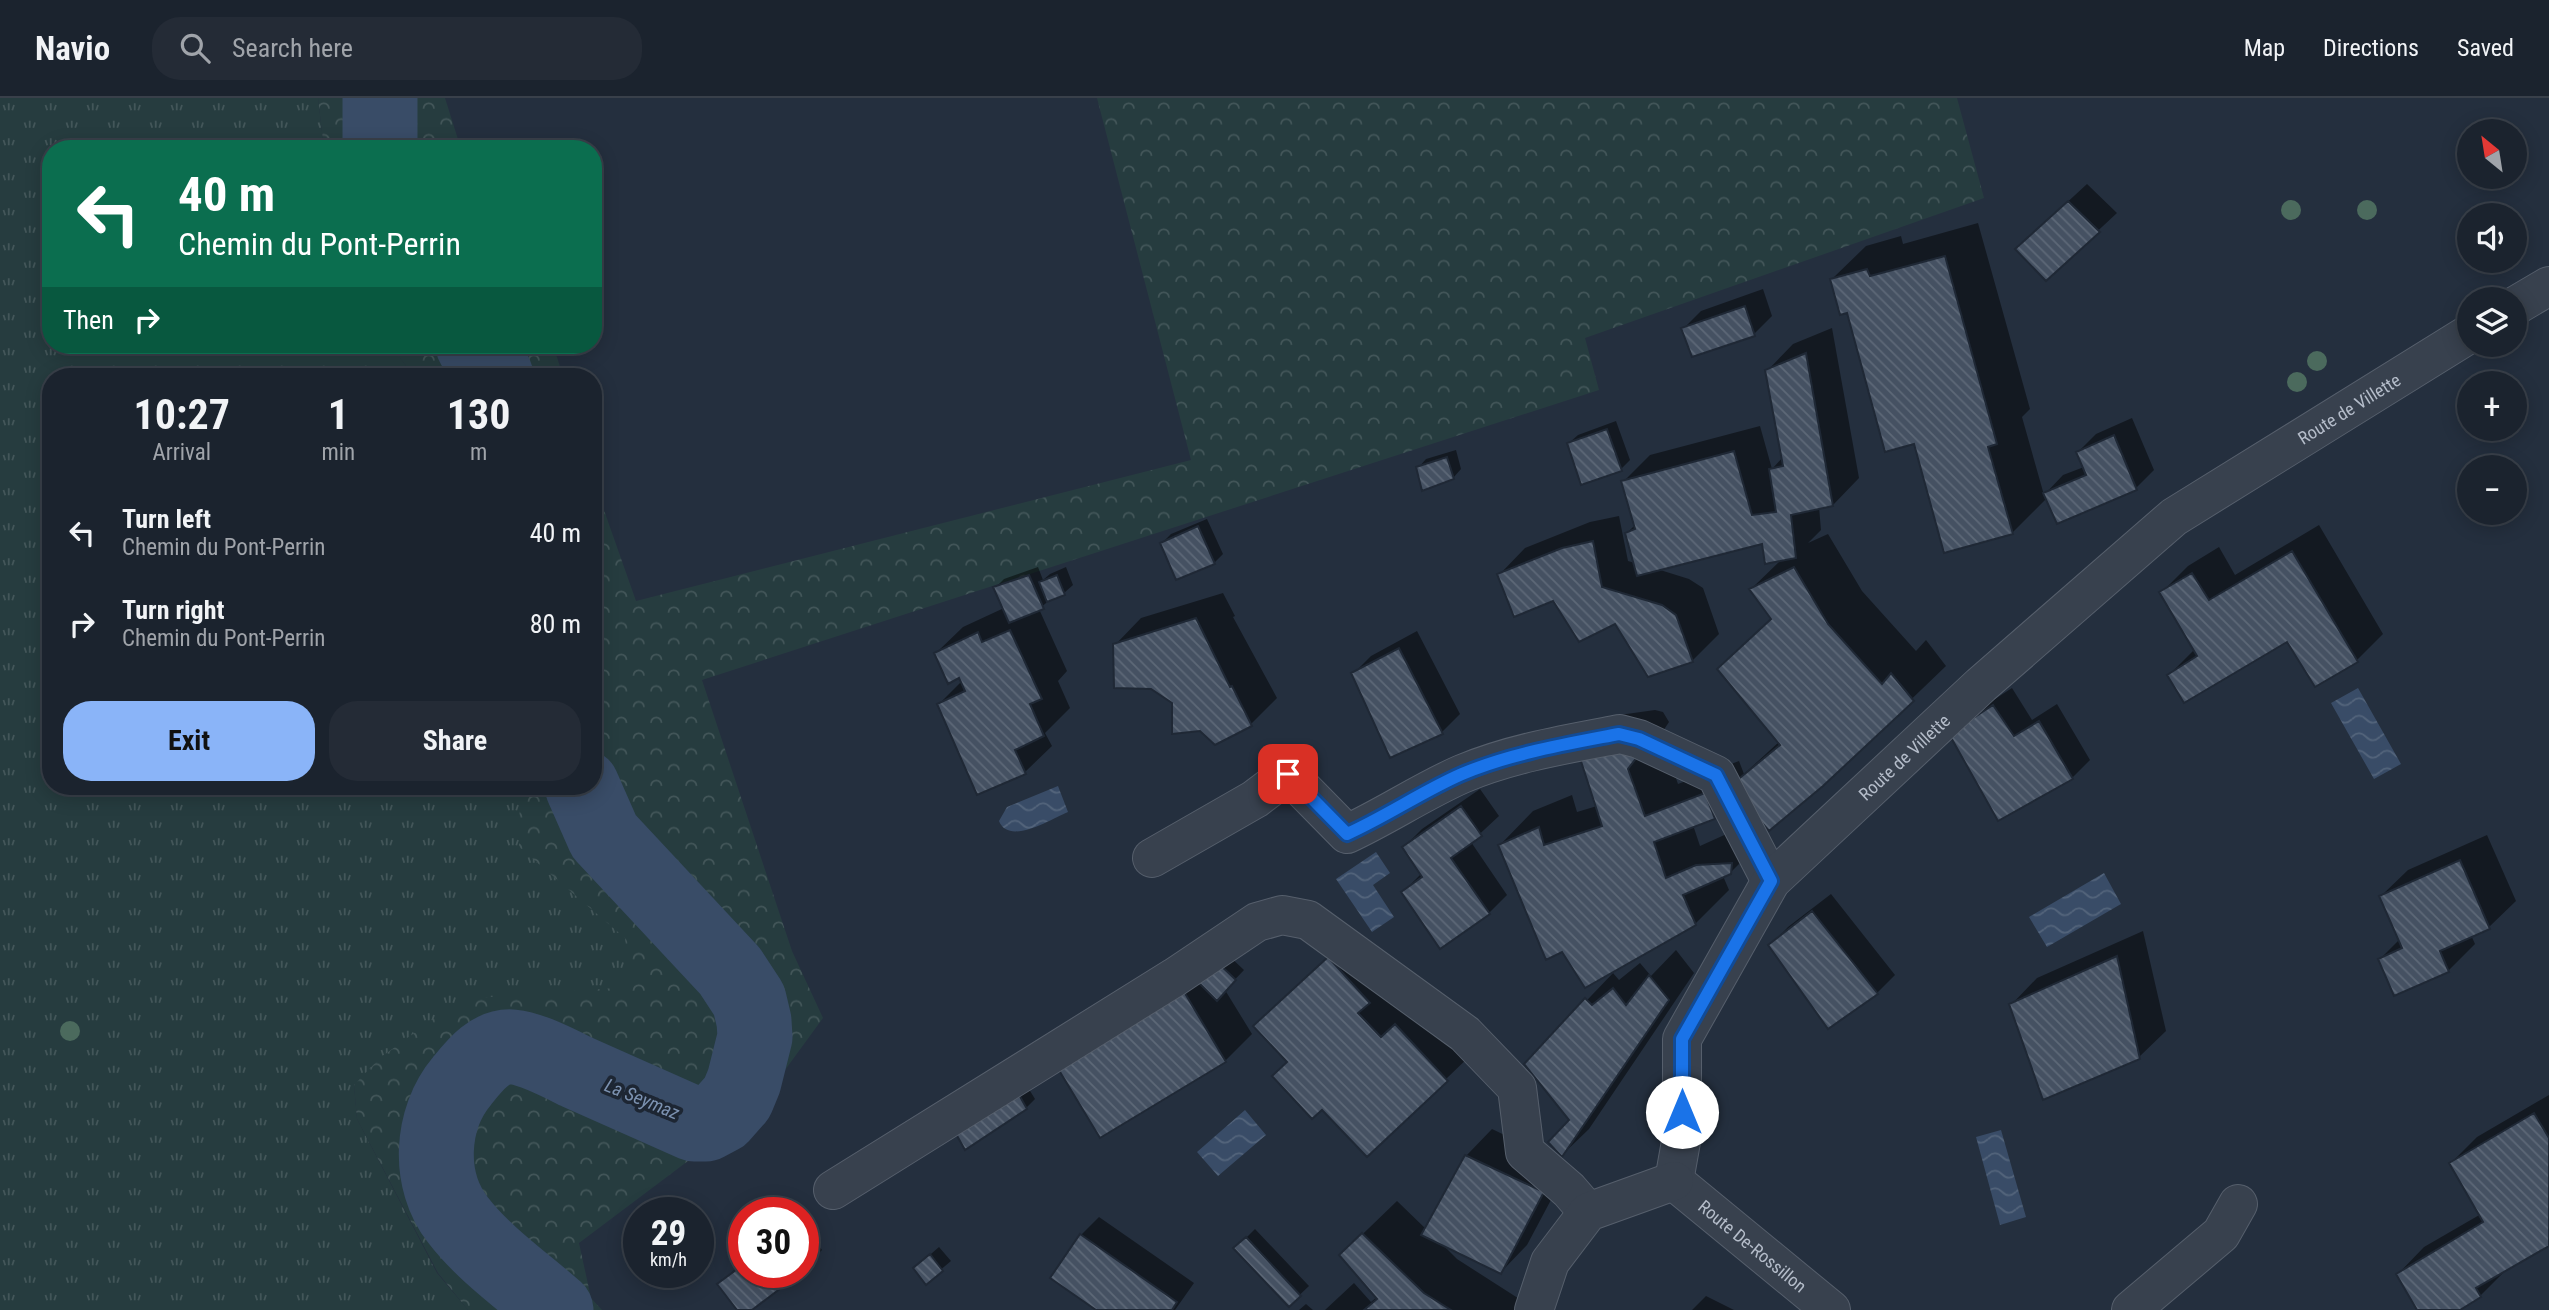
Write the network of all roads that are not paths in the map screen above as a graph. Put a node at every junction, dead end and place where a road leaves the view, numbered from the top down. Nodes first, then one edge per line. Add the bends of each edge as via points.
1 (2549, 286) edge
2 (2527, 299) edge
3 (2457, 341) edge
4 (1152, 858) dead end
5 (1771, 881) junction
6 (1674, 1181) junction
7 (833, 1189) dead end
8 (2238, 1204) dead end
9 (1588, 1212) junction
10 (1534, 1310) edge
11 (1830, 1310) edge
12 (2131, 1310) edge

1 - 2 street
3 - 5 street, Route de Villette via 2174,517 1981,685
4 - 5 street via 1255,799 1288,774 1347,834 1498,760 1619,734 1716,775
5 - 6 street, Route de Villette via 1682,1039 1682,1136
6 - 9 street
6 - 11 street, Route De-Rossillon
7 - 9 street via 1256,922 1282,915 1308,920 1465,1034 1517,1088 1525,1152
8 - 12 street via 2221,1234
9 - 10 street via 1550,1262

